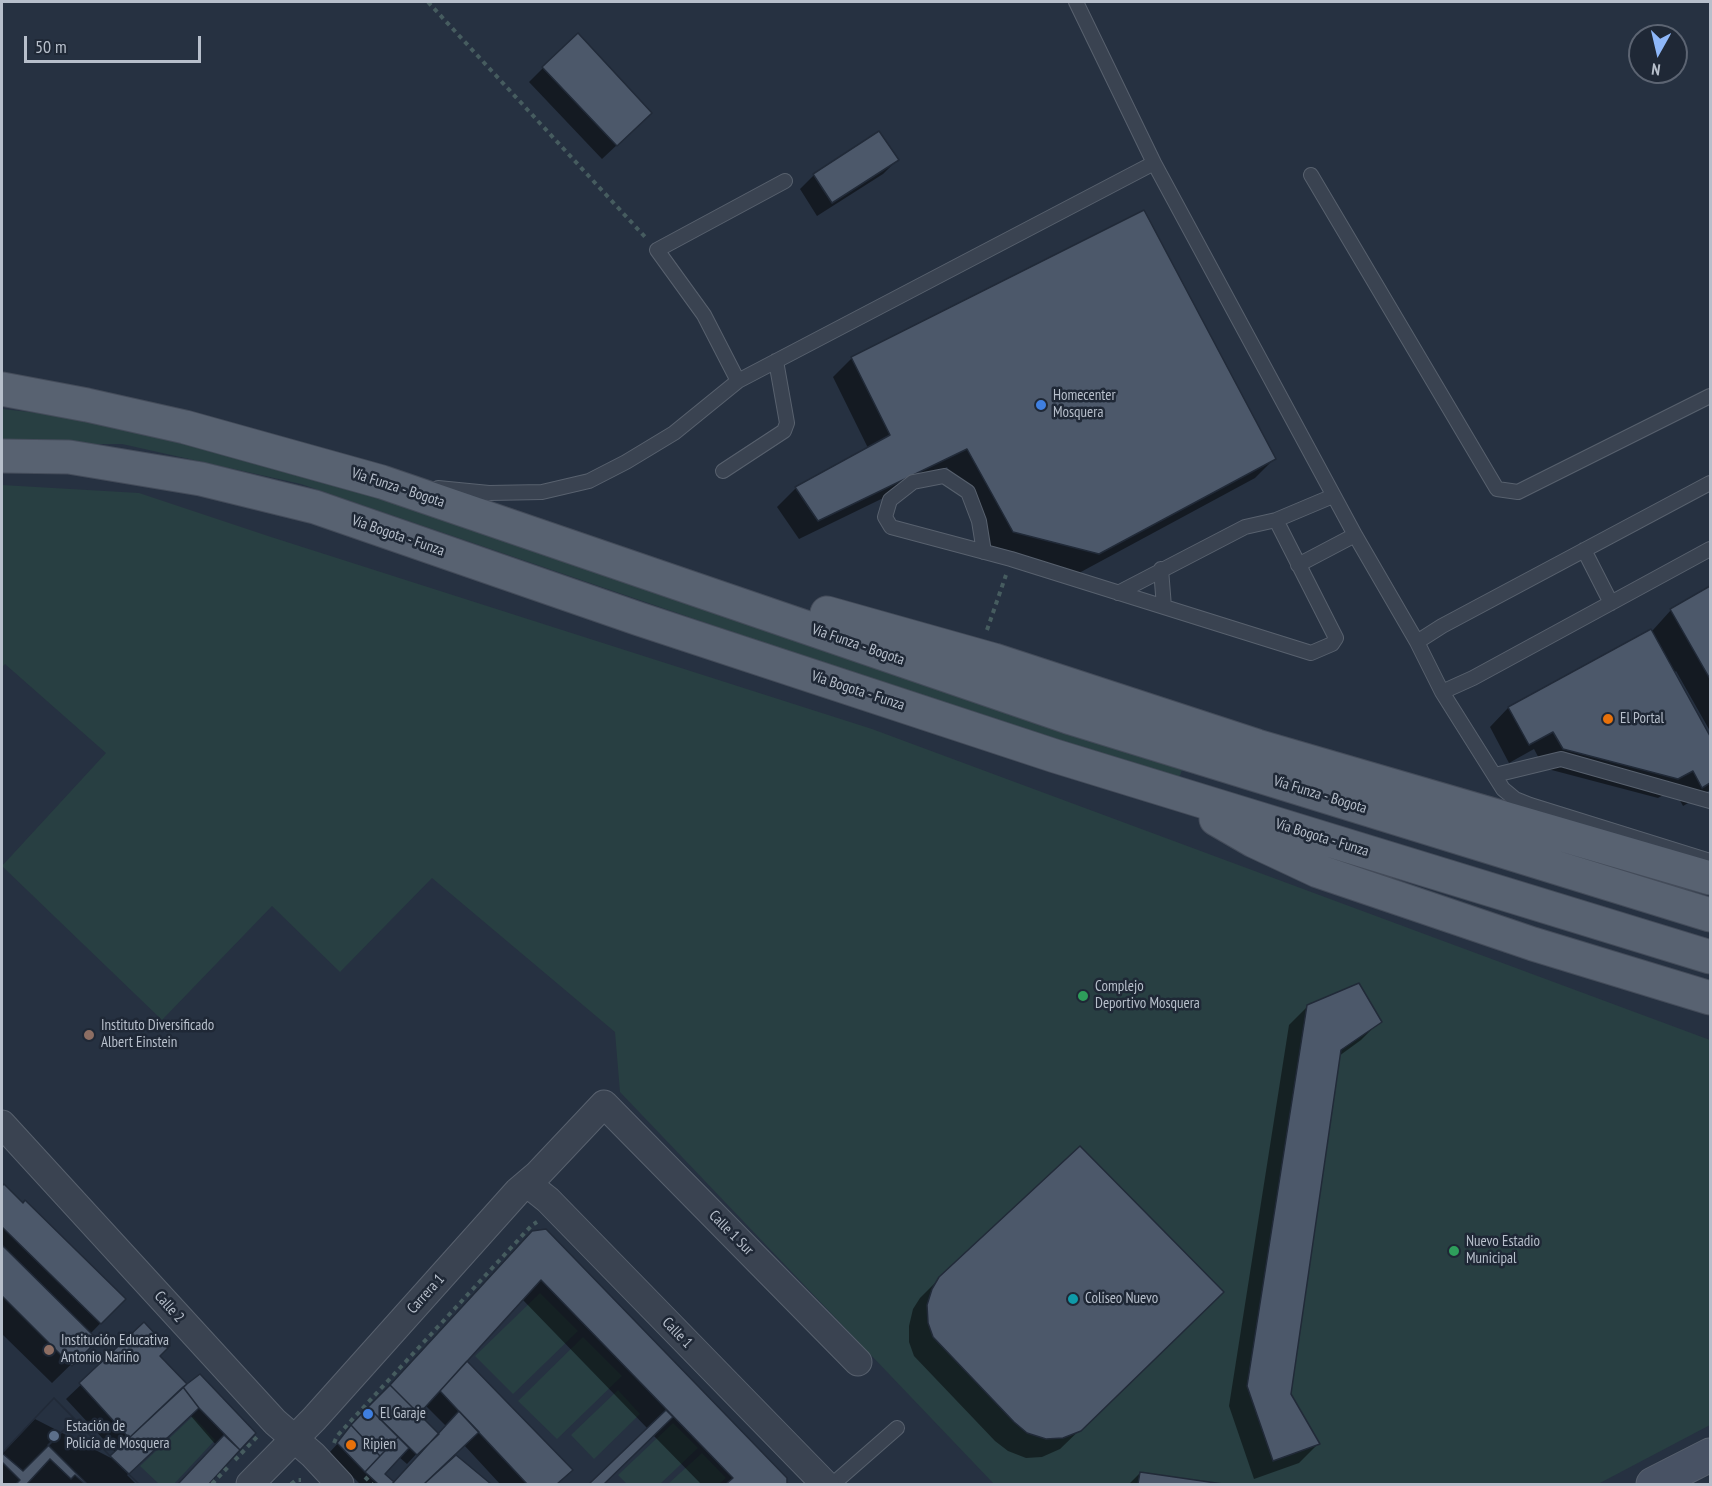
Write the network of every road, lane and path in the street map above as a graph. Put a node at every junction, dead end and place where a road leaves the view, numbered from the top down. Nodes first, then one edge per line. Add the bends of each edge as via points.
1 (428, 2) edge
2 (1076, 2) edge
3 (1154, 163) junction
4 (1311, 175) dead end
5 (785, 181) dead end
6 (657, 250) junction
7 (776, 361) junction
8 (738, 381) junction
9 (2, 389) edge
10 (1710, 396) edge
11 (2, 456) edge
12 (723, 471) dead end
13 (382, 482) junction
14 (1710, 483) edge
15 (1334, 496) junction
16 (1276, 520) junction
17 (1355, 535) junction
18 (1710, 549) edge
19 (1584, 550) junction
20 (984, 552) junction
21 (1011, 559) junction
22 (617, 563) junction
23 (1298, 565) junction
24 (1161, 569) junction
25 (1118, 593) junction
26 (1611, 603) junction
27 (1164, 607) junction
28 (984, 638) dead end
29 (1417, 642) junction
30 (1443, 692) junction
31 (1495, 775) junction
32 (1172, 791) junction
33 (1710, 801) edge
34 (1710, 861) edge
35 (1710, 878) edge
36 (1710, 915) edge
37 (1710, 957) edge
38 (1710, 998) edge
39 (604, 1104) joint
40 (2, 1124) edge
41 (528, 1184) junction
42 (544, 1222) dead end
43 (858, 1362) dead end
44 (897, 1428) dead end
45 (258, 1431) dead end
46 (295, 1438) junction
47 (337, 1448) dead end
48 (1710, 1455) edge
49 (212, 1485) edge
50 (250, 1485) edge
51 (291, 1485) edge
52 (306, 1485) edge
53 (340, 1485) edge
54 (825, 1485) edge
55 (832, 1485) edge
56 (1653, 1485) edge

1 - 6 path
2 - 3 lane
3 - 7 lane
3 - 15 lane
4 - 10 lane via 1497,489 1518,492
5 - 6 lane
6 - 8 lane via 704,315
7 - 8 lane
7 - 12 lane via 787,423 784,431
8 - 13 lane via 674,433 589,481 542,492 489,493
9 - 13 main road, Vía Funza - Bogota via 185,428
11 - 32 main road, Vía Bogota - Funza via 69,457 201,479 315,507 662,627
13 - 22 main road, Vía Funza - Bogota
14 - 19 lane
15 - 16 lane
15 - 17 lane
16 - 23 lane
16 - 24 lane via 1245,527
17 - 23 lane
17 - 29 lane
18 - 26 lane
19 - 26 lane
19 - 29 lane
20 - 20 lane via 891,527 885,517 890,500 913,482 944,476 968,492 979,521
20 - 21 lane
21 - 25 lane
21 - 28 path
22 - 35 main road via 808,607 993,660 1257,746
22 - 36 main road, Vía Funza - Bogota via 1068,717
23 - 27 lane via 1336,638 1332,644 1311,653
24 - 25 lane
24 - 27 lane
25 - 27 lane
26 - 30 lane
29 - 30 lane
30 - 31 lane
31 - 33 lane via 1561,759
31 - 34 lane via 1503,789 1530,806
32 - 37 main road, Vía Bogota - Funza
32 - 38 main road via 1254,841 1318,871 1533,944
39 - 41 street, Carrera 1
39 - 43 street, Calle 1 Sur
40 - 46 street, Calle 2 via 275,1422
41 - 46 street, Carrera 1
41 - 54 street, Calle 1
42 - 47 path via 532,1225 345,1427 335,1439
44 - 55 lane
45 - 49 path
46 - 50 street, Carrera 1
46 - 53 street, Calle 2
48 - 56 main road
51 - 52 path via 301,1479

